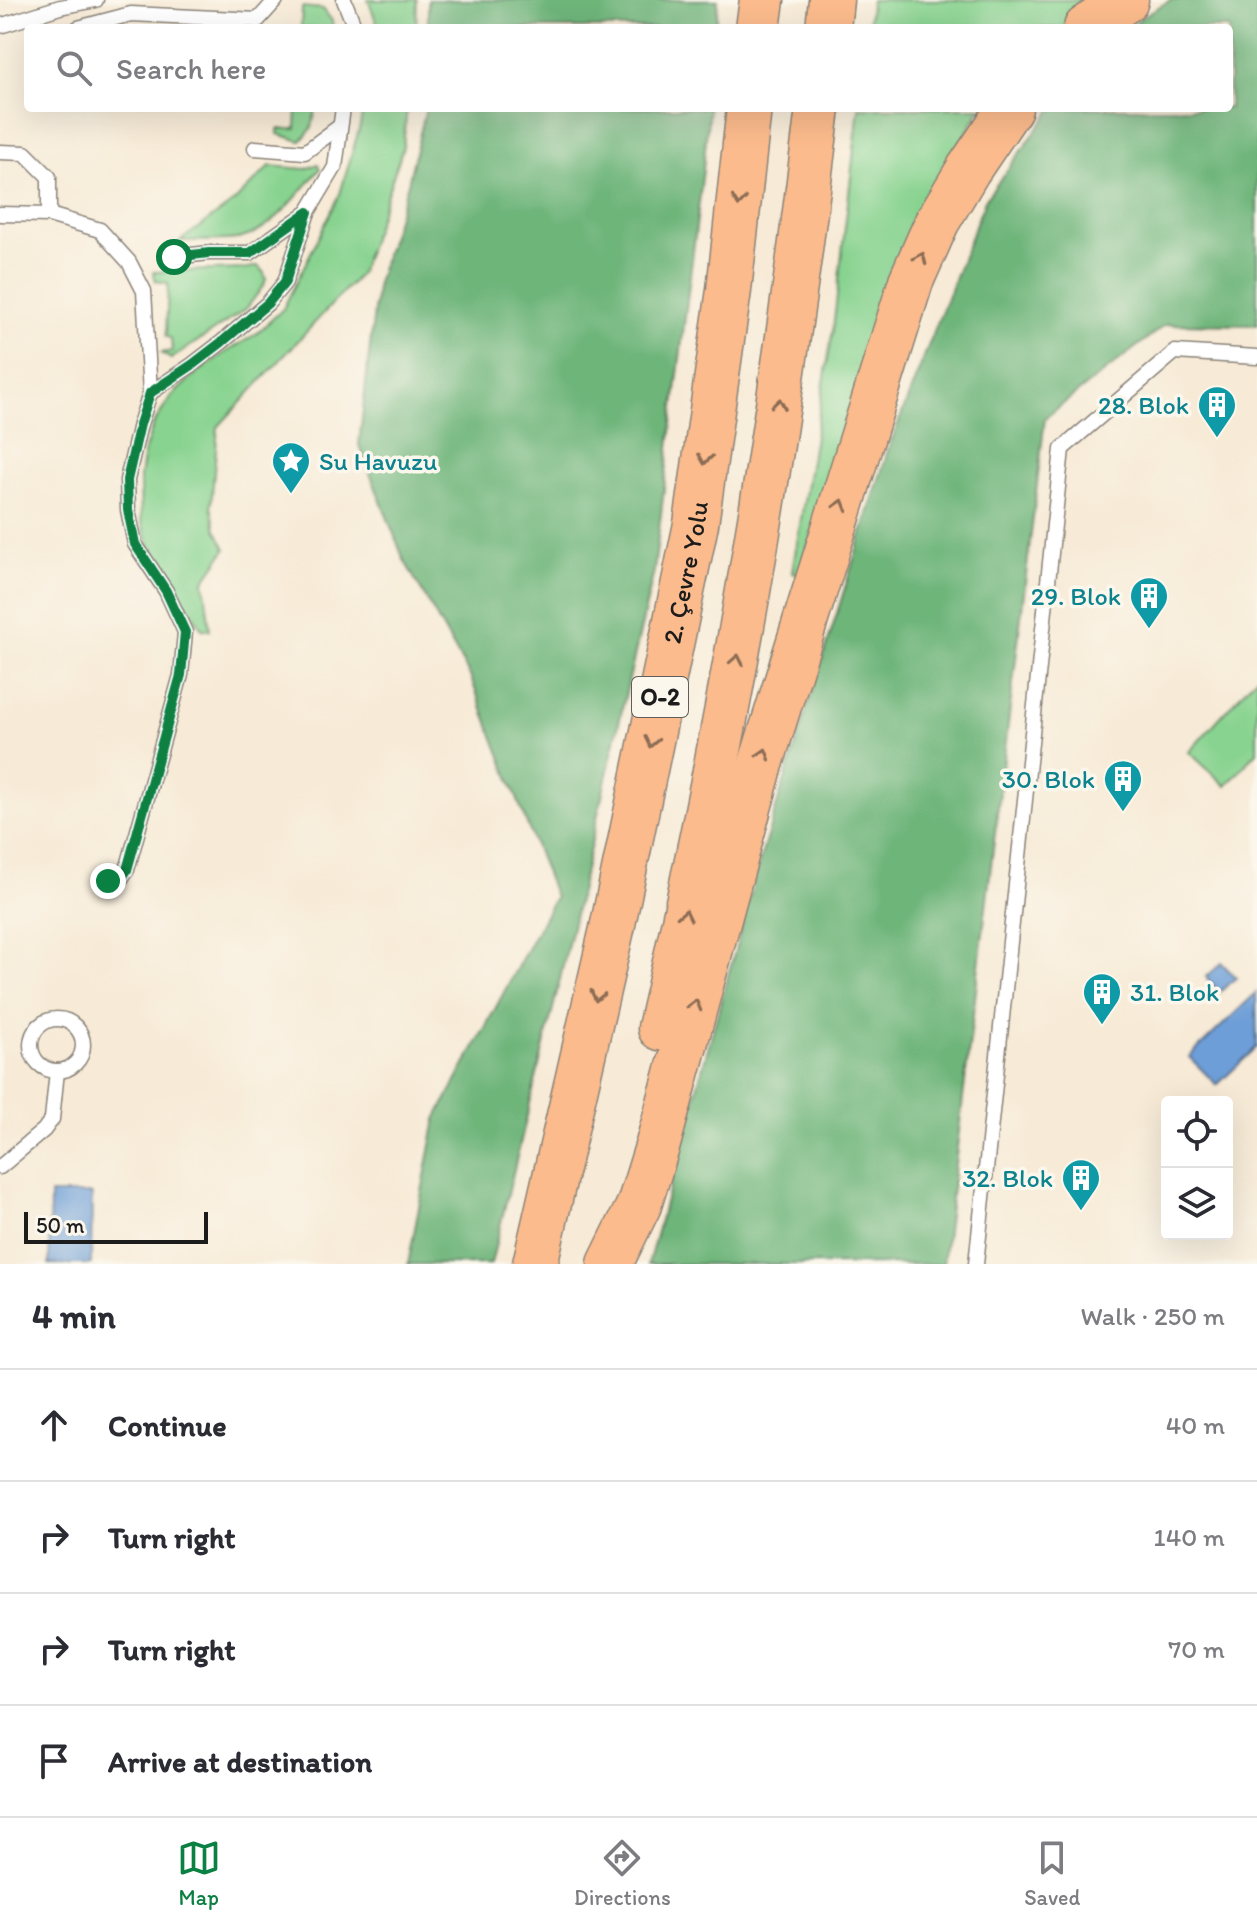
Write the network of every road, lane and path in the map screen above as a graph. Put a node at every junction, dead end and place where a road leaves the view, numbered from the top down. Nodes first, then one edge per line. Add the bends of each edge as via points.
1 (96, 0) edge
2 (276, 0) edge
3 (344, 0) edge
4 (762, 0) edge
5 (831, 0) edge
6 (1126, 0) edge
7 (93, 24) edge
8 (353, 24) edge
9 (759, 24) edge
10 (828, 24) edge
11 (1092, 24) edge
12 (0, 26) edge
13 (342, 112) edge
14 (1007, 112) edge
15 (748, 116) edge
16 (817, 120) edge
17 (340, 126) junction
18 (255, 148) dead end
19 (0, 152) edge
20 (308, 212) junction
21 (0, 214) edge
22 (49, 215) junction
23 (174, 257) dead end
24 (1257, 357) edge
25 (150, 393) junction
26 (108, 881) dead end
27 (57, 1071) dead end
28 (0, 1167) edge
29 (535, 1264) edge
30 (607, 1264) edge
31 (976, 1264) edge

1 - 12 lane
2 - 7 lane via 258,20 131,14
3 - 8 lane
4 - 9 highway
5 - 10 highway
6 - 11 highway
13 - 17 lane
30 -> 14 highway via 639,1205 658,1144 760,767 911,281 937,222
15 -> 29 highway, 2. Çevre Yolu / O-2 via 696,524 612,929
30 -> 16 highway, O-2 via 745,616
17 - 18 lane via 305,152
17 - 20 lane via 335,167
19 - 22 lane via 25,153 49,177
20 - 23 lane via 250,253
20 - 25 lane via 285,282 268,303
21 - 22 lane
22 - 25 lane via 100,230 129,262 144,291
24 - 31 lane via 1175,352 1062,449
25 - 26 lane via 127,480 128,510 135,544 166,591 185,632 184,646 181,675 127,870 120,880
27 - 28 lane via 52,1119

